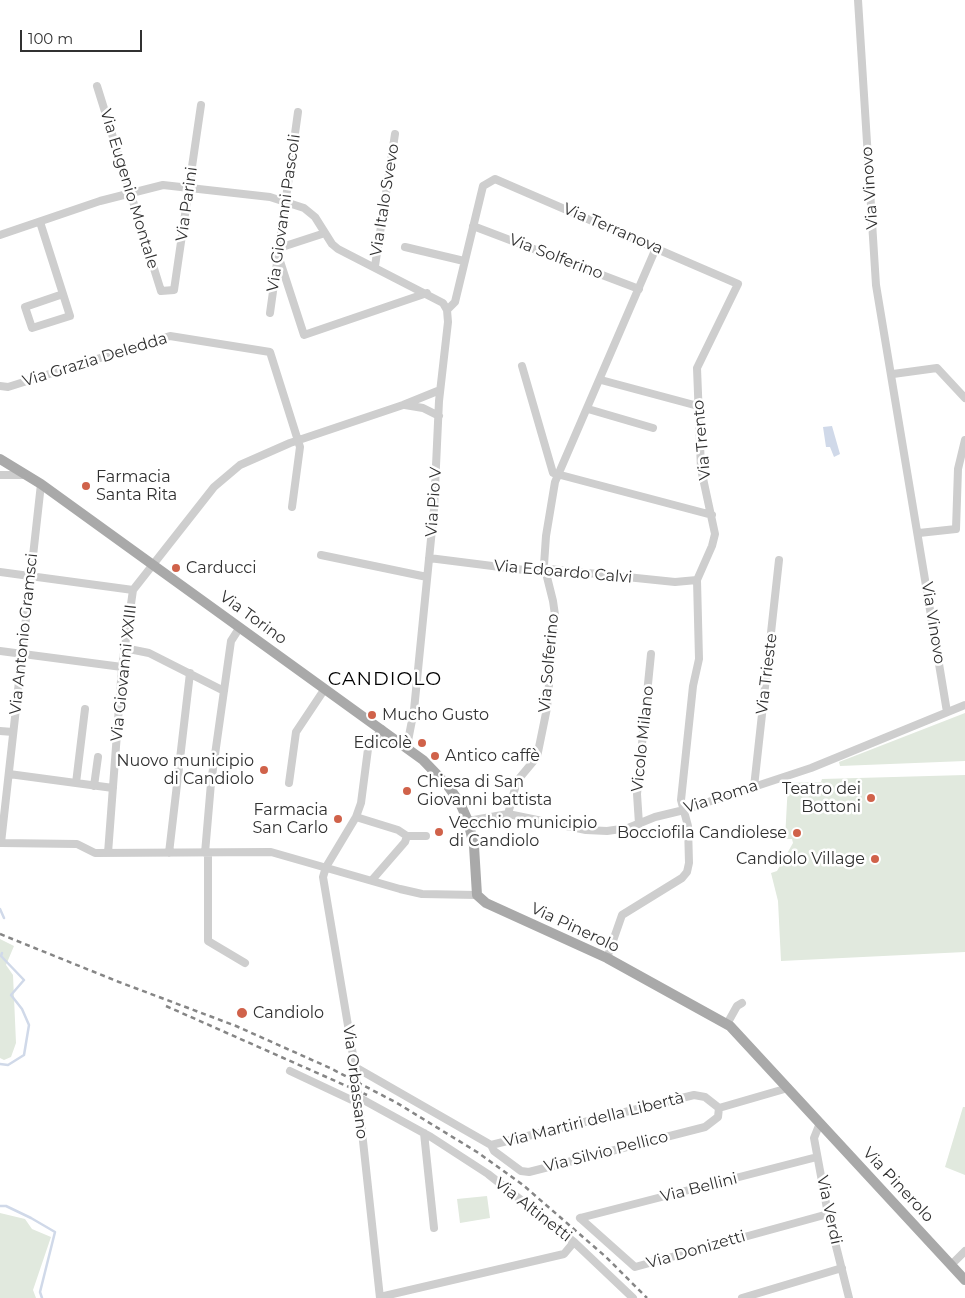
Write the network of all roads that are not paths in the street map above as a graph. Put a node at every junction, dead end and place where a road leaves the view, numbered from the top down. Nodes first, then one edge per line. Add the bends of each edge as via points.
1 (858, 0) edge
2 (97, 86) dead end
3 (201, 105) dead end
4 (298, 112) dead end
5 (396, 134) dead end
6 (487, 181) joint
7 (189, 186) junction
8 (130, 193) junction
9 (286, 201) junction
10 (40, 222) junction
11 (473, 226) junction
12 (325, 233) junction
13 (0, 235) edge
14 (405, 247) dead end
15 (656, 248) junction
16 (278, 251) junction
17 (464, 262) junction
18 (375, 266) junction
19 (738, 284) joint
20 (639, 289) junction
21 (161, 291) joint
22 (427, 293) junction
23 (63, 294) junction
24 (447, 310) junction
25 (270, 313) dead end
26 (522, 366) dead end
27 (893, 374) junction
28 (600, 380) junction
29 (0, 386) edge
30 (440, 390) junction
31 (965, 398) edge
32 (403, 405) junction
33 (698, 406) junction
34 (588, 409) junction
35 (439, 416) junction
36 (653, 428) dead end
37 (299, 440) junction
38 (965, 440) edge
39 (0, 458) edge
40 (558, 474) junction
41 (26, 475) junction
42 (0, 476) edge
43 (41, 484) junction
44 (292, 507) dead end
45 (712, 515) junction
46 (919, 533) junction
47 (321, 555) dead end
48 (429, 558) junction
49 (780, 560) dead end
50 (154, 565) junction
51 (545, 571) junction
52 (0, 572) edge
53 (30, 576) junction
54 (428, 577) junction
55 (697, 580) junction
56 (133, 590) junction
57 (240, 627) junction
58 (124, 648) junction
59 (0, 651) edge
60 (22, 654) junction
61 (651, 654) dead end
62 (122, 668) junction
63 (190, 673) junction
64 (324, 690) junction
65 (224, 691) junction
66 (965, 704) edge
67 (86, 709) dead end
68 (947, 712) junction
69 (382, 729) junction
70 (0, 730) edge
71 (13, 732) junction
72 (407, 746) junction
73 (98, 757) dead end
74 (9, 774) junction
75 (76, 783) junction
76 (289, 783) dead end
77 (94, 786) junction
78 (754, 787) junction
79 (113, 788) junction
80 (684, 810) junction
81 (508, 814) junction
82 (356, 817) junction
83 (468, 821) junction
84 (639, 824) junction
85 (407, 836) junction
86 (426, 836) dead end
87 (1, 843) edge
88 (169, 853) junction
89 (207, 853) junction
90 (108, 854) junction
91 (326, 868) junction
92 (372, 880) junction
93 (477, 895) junction
94 (607, 958) junction
95 (245, 963) dead end
96 (742, 1003) dead end
97 (726, 1024) junction
98 (356, 1067) junction
99 (290, 1071) dead end
100 (788, 1088) junction
101 (358, 1100) junction
102 (719, 1108) junction
103 (820, 1123) junction
104 (424, 1133) junction
105 (491, 1146) junction
106 (817, 1157) junction
107 (828, 1214) junction
108 (580, 1218) joint
109 (434, 1228) dead end
110 (574, 1242) junction
111 (965, 1251) edge
112 (951, 1265) junction
113 (842, 1268) junction
114 (965, 1280) edge
115 (380, 1298) edge
116 (633, 1298) edge
117 (742, 1298) edge
118 (849, 1298) edge

1 - 27 street, Via Vinovo via 876,284
2 - 8 street, Via Eugenio Montale
3 - 7 street, Via Parini
4 - 9 street, Via Giovanni Pascoli
5 - 18 street, Via Italo Svevo
6 - 11 street, Via Pio V via 482,188
6 - 15 street, Via Terranova via 498,180
7 - 8 street via 163,184
7 - 9 street
7 - 21 street, Via Parini via 174,290
8 - 10 street
8 - 21 street, Via Eugenio Montale
9 - 12 street via 309,212
9 - 16 street, Via Giovanni Pascoli
10 - 13 street
10 - 23 street
11 - 17 street, Via Pio V
11 - 20 street, Via Solferino
12 - 16 street
12 - 18 street via 338,249
14 - 17 street
15 - 19 street, Via Terranova
15 - 20 street, Via Solferino
16 - 22 street via 304,335
16 - 25 street, Via Giovanni Pascoli
17 - 24 street, Via Pio V via 455,302
18 - 22 street
19 - 33 street, Via Trento via 697,368
20 - 28 street, Via Solferino
22 - 24 street via 443,303
23 - 23 street via 25,307 32,328 70,316
24 - 30 street, Via Pio V
26 - 40 street via 553,473
27 - 31 street via 937,368
27 - 46 street, Via Vinovo
28 - 33 street
28 - 34 street, Via Solferino
29 - 37 street, Via Grazia Deledda via 8,387 170,336 270,352
30 - 32 street, Via Giovanni XXIII
30 - 35 street, Via Pio V
32 - 35 street via 423,408
32 - 37 street, Via Giovanni XXIII
33 - 45 street, Via Trento via 701,469
34 - 36 street
34 - 40 street, Via Solferino
35 - 48 street, Via Pio V
37 - 44 street, Via Grazia Deledda
37 - 50 street, Via Giovanni XXIII via 250,459 224,477
38 - 46 street via 958,469 956,529
39 - 41 main road, Via Torino
40 - 45 street
40 - 51 street, Via Solferino via 546,536
41 - 42 street
41 - 43 main road, Via Torino
43 - 50 main road, Via Torino
43 - 53 street, Via Antonio Gramsci
45 - 55 street, Via Trento via 715,534
46 - 68 street, Via Vinovo
47 - 54 street
48 - 51 street, Via Edoardo Calvi
48 - 54 street, Via Pio V
49 - 78 street, Via Trieste
50 - 56 street, Via Giovanni XXIII
50 - 57 main road, Via Torino
51 - 55 street, Via Edoardo Calvi via 675,582
51 - 81 street, Via Solferino via 555,615 547,708 537,757 520,775
52 - 53 street
53 - 56 street
53 - 60 street, Via Antonio Gramsci
54 - 72 street, Via Pio V via 414,710
55 - 80 street, Via Trento via 699,659 693,686 681,800
56 - 58 street, Via Giovanni XXIII
57 - 64 main road, Via Torino
57 - 65 street via 231,641
58 - 62 street, Via Giovanni XXIII
58 - 63 street via 149,653
59 - 60 street
60 - 62 street
60 - 71 street, Via Antonio Gramsci
61 - 84 street, Vicolo Milano via 637,794
62 - 79 street, Via Giovanni XXIII
63 - 65 street
63 - 88 street
64 - 69 main road, Via Torino
64 - 76 street via 296,732
65 - 89 street via 211,783
66 - 68 street, Via Roma
67 - 75 street
68 - 78 street, Via Roma via 811,768
69 - 72 main road, Via Torino
69 - 82 street via 368,749
70 - 71 street
71 - 74 street, Via Antonio Gramsci
72 - 83 main road, Via Torino via 448,786
73 - 77 street, Via Giovanni XXIII
74 - 75 street
74 - 87 street, Via Antonio Gramsci
75 - 77 street
77 - 79 street
78 - 80 street, Via Roma
79 - 90 street, Via Giovanni XXIII
80 - 84 street, Via Roma
80 - 94 street, Via Trento via 690,851 687,872 622,915
81 - 83 street, Via Roma
81 - 84 street, Via Roma via 586,830 607,831
82 - 85 street
82 - 91 street
83 - 93 main road via 474,846
85 - 86 street
85 - 92 street
87 - 90 street via 77,844 95,853
88 - 89 street
88 - 90 street
89 - 91 street via 271,852
89 - 95 street via 208,942
91 - 92 street
91 - 98 street, Via Orbassano via 323,877 328,915
92 - 93 street via 422,894
93 - 94 main road, Via Pinerolo via 491,906
94 - 97 main road, Via Pinerolo
96 - 97 street via 736,1006
97 - 100 main road, Via Pinerolo
98 - 101 street, Via Orbassano
98 - 105 street, Via Martiri della Libertà
99 - 101 street, Via Altinetti
100 - 102 street
100 - 103 main road, Via Pinerolo
101 - 104 street, Via Altinetti
101 - 115 street, Via Orbassano
102 - 105 street, Via Martiri della Libertà via 705,1097 694,1096
102 - 105 street, Via Silvio Pellico via 718,1118 705,1127 529,1172 521,1171
103 - 106 street, Via Verdi via 814,1138
103 - 112 main road, Via Pinerolo
104 - 109 street
104 - 110 street, Via Altinetti via 488,1174
106 - 107 street, Via Verdi
106 - 108 street, Via Bellini
107 - 108 street, Via Donizetti via 635,1267
107 - 113 street, Via Verdi
110 - 115 street via 564,1254
110 - 116 street, Via Altinetti
111 - 112 street
112 - 114 main road, Via Pinerolo
113 - 117 street
113 - 118 street, Via Verdi

